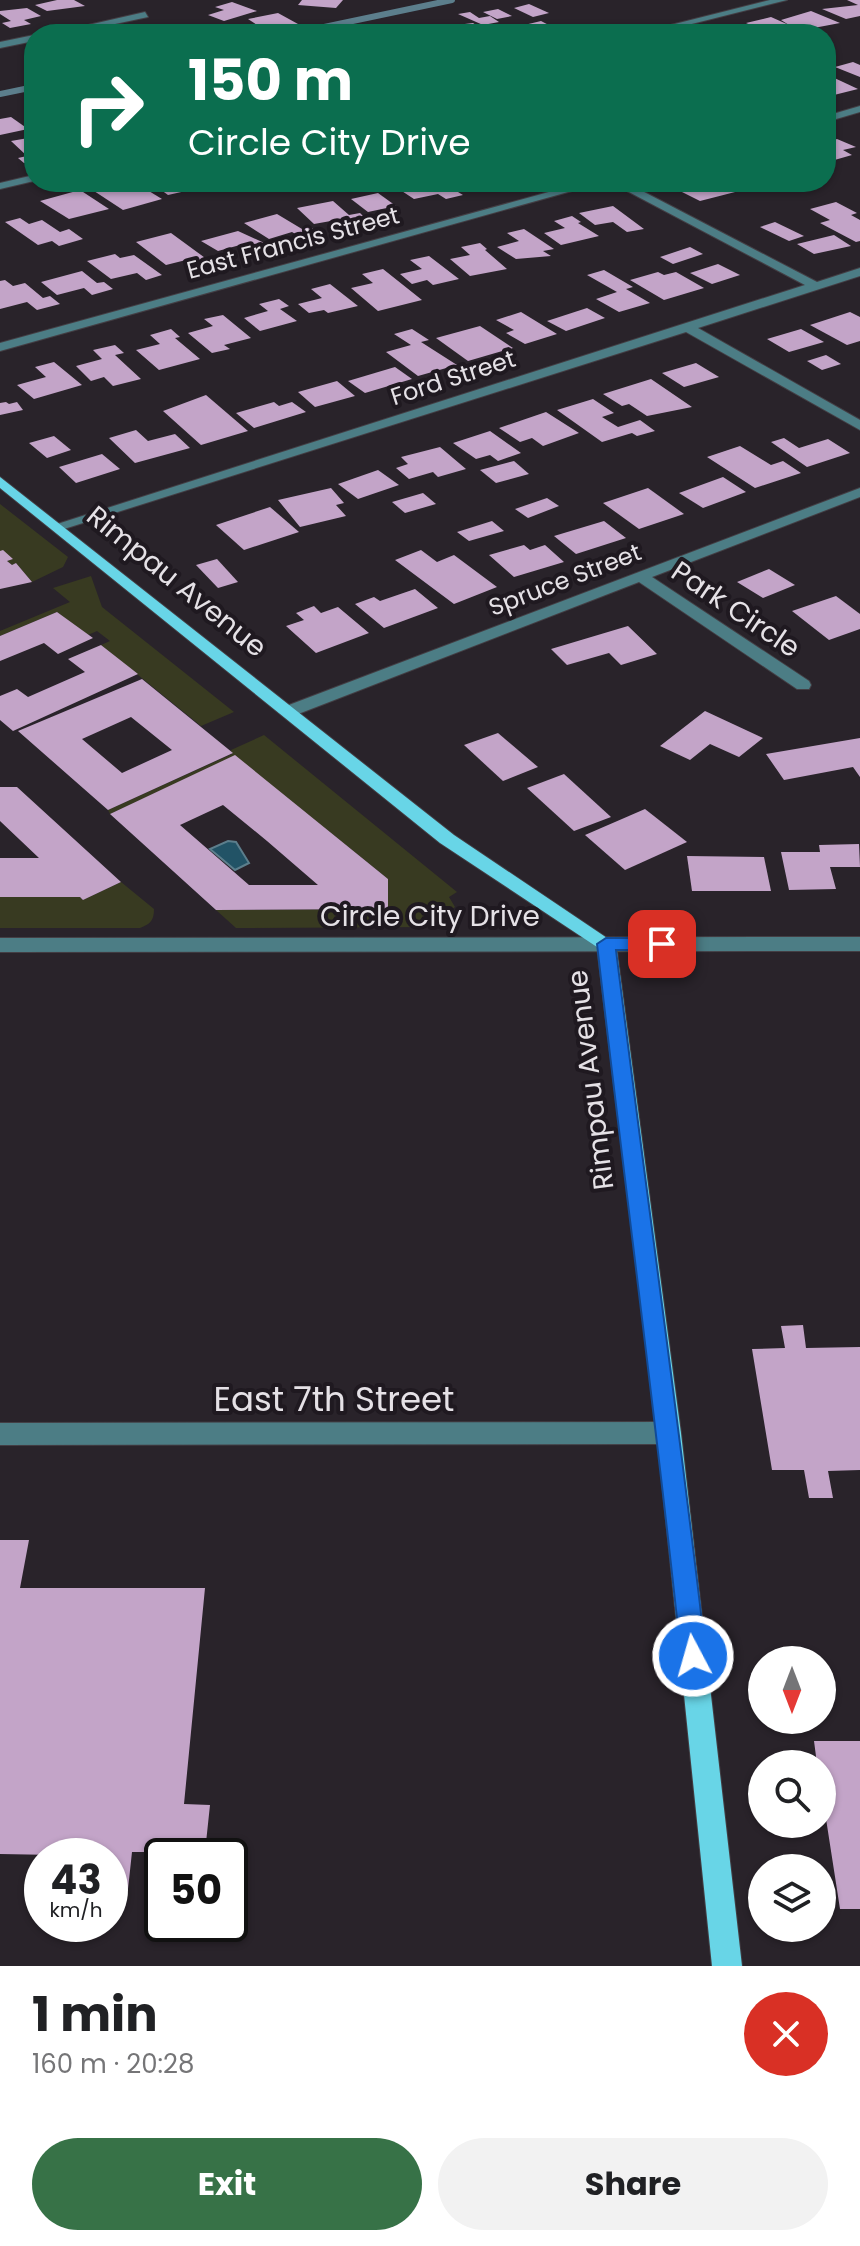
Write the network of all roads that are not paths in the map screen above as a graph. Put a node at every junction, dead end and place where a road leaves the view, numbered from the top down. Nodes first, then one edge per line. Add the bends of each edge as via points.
1 (782, 0) edge
2 (145, 15) dead end
3 (102, 24) edge
4 (682, 24) edge
5 (24, 40) edge
6 (0, 45) edge
7 (860, 109) edge
8 (836, 116) edge
9 (24, 180) edge
10 (0, 186) edge
11 (562, 192) edge
12 (635, 192) edge
13 (860, 272) edge
14 (816, 286) junction
15 (687, 327) junction
16 (0, 347) edge
17 (860, 426) edge
18 (0, 481) edge
19 (860, 492) edge
20 (59, 526) junction
21 (641, 577) junction
22 (803, 685) dead end
23 (287, 712) junction
24 (606, 944) junction
25 (860, 944) edge
26 (0, 945) edge
27 (669, 1433) junction
28 (0, 1434) edge
29 (727, 1966) edge

1 - 4 street
2 - 3 street
5 - 6 street
7 - 8 street
9 - 10 street
11 - 16 street, East Francis Street
12 - 14 street
13 - 14 street, Ford Street
14 - 15 street, Ford Street
15 - 17 street
15 - 20 street, Ford Street
18 - 20 main road, Rimpau Avenue
19 - 21 street, Spruce Street
20 - 23 main road, Rimpau Avenue
21 - 22 street, Park Circle
21 - 23 street, Spruce Street
23 - 24 main road, Rimpau Avenue via 447,839
24 - 25 street, Circle City Drive
24 - 26 street, Circle City Drive
24 - 27 main road, Rimpau Avenue
27 - 28 street, East 7th Street
27 - 29 main road, Rimpau Avenue

